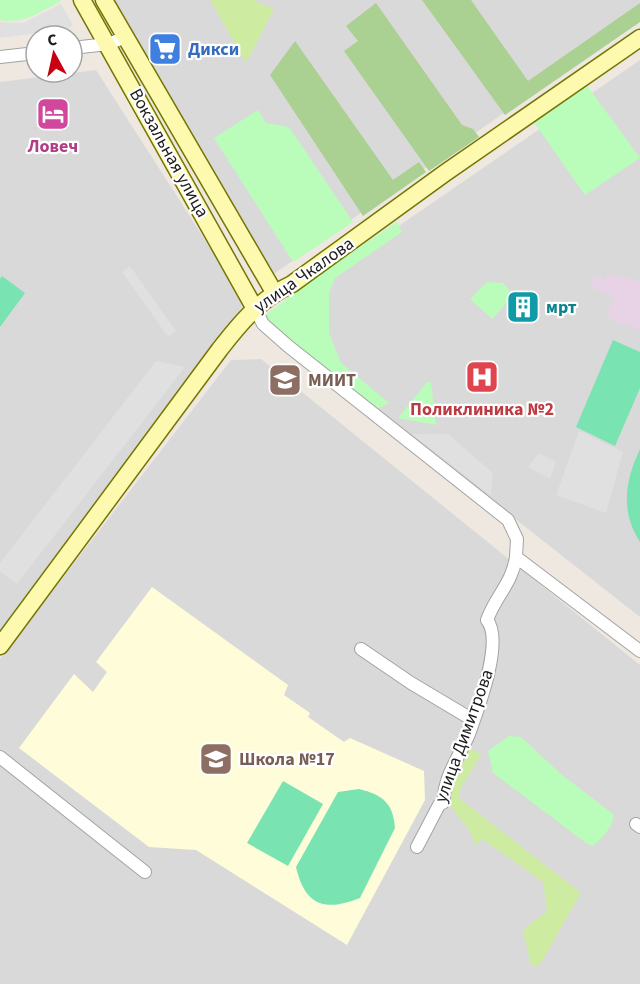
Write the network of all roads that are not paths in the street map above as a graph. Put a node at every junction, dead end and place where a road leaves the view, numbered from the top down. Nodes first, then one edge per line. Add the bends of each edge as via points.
1 (82, 0) edge
2 (104, 0) edge
3 (126, 37) junction
4 (640, 38) edge
5 (108, 44) junction
6 (84, 47) edge
7 (24, 54) edge
8 (0, 57) edge
9 (274, 292) junction
10 (254, 307) junction
11 (516, 557) junction
12 (0, 646) edge
13 (361, 649) dead end
14 (640, 651) edge
15 (473, 720) junction
16 (0, 757) edge
17 (417, 848) dead end
18 (145, 872) dead end

1 - 5 street, Вокзальная улица
2 - 3 street, Вокзальная улица
3 - 5 street
3 - 9 street, Вокзальная улица
4 - 9 street, улица Чкалова via 292,284
5 - 6 street
5 - 10 street, Вокзальная улица
7 - 8 street
9 - 10 street, улица Чкалова
10 - 11 street via 263,324 288,346 508,520 518,539
10 - 12 street, улица Чкалова
11 - 14 street
11 - 15 street, улица Димитрова via 512,579 495,599 487,620 494,628 494,653
13 - 15 street
15 - 17 street, улица Димитрова via 446,782 444,802
16 - 18 street

